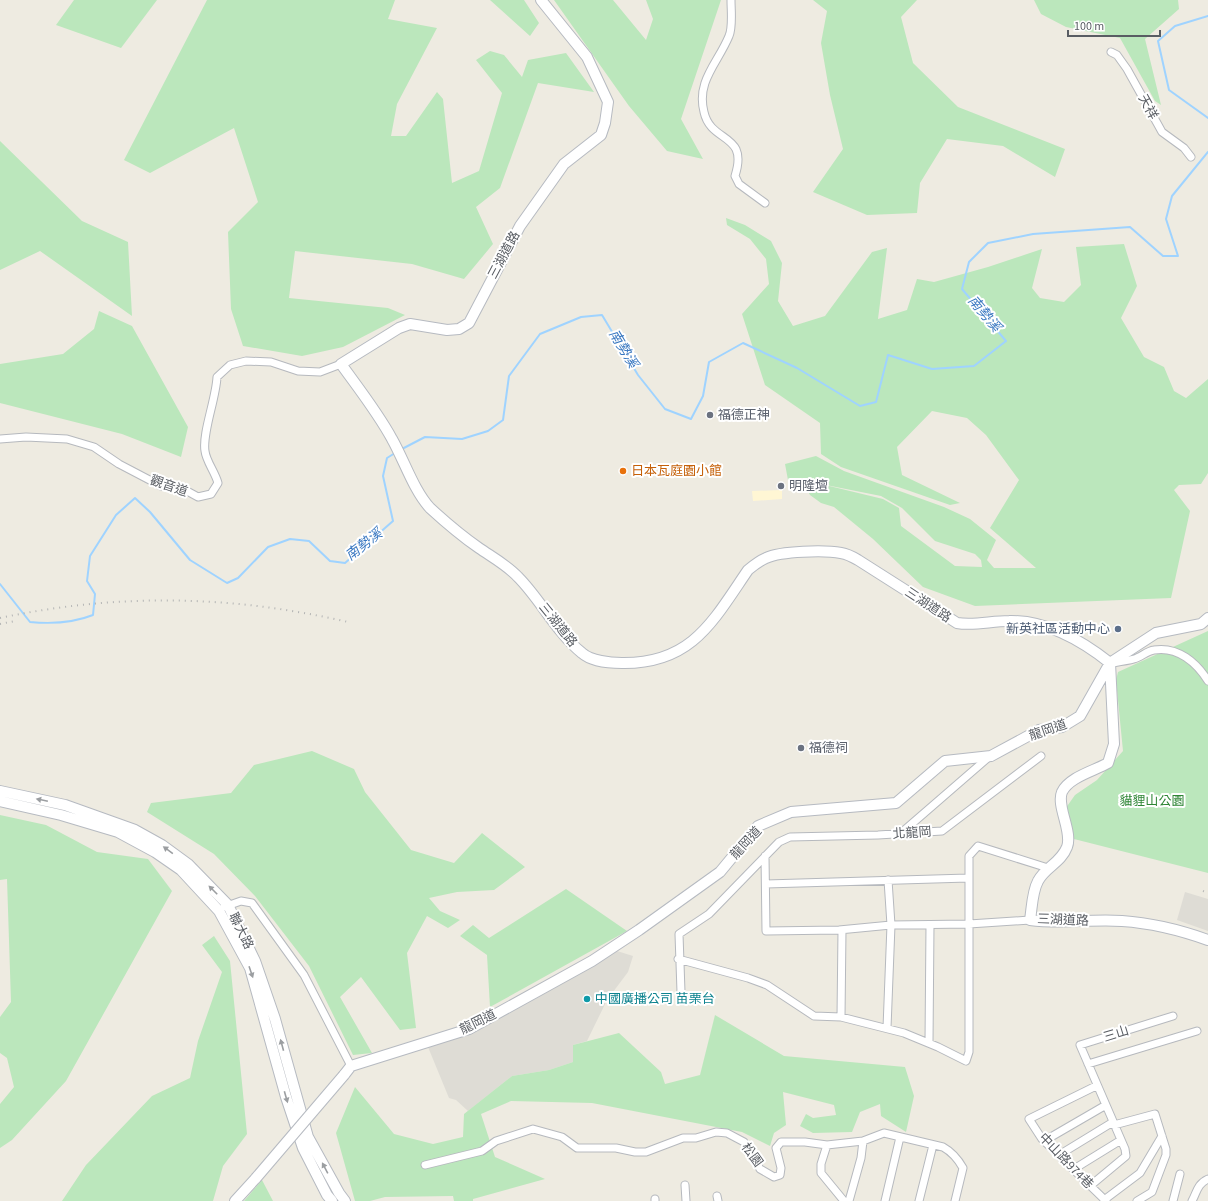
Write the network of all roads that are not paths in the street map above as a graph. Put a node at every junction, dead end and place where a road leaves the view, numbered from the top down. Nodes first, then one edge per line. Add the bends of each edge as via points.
1 (541, 0) edge
2 (731, 0) edge
3 (1111, 52) dead end
4 (1190, 157) dead end
5 (765, 203) dead end
6 (341, 364) junction
7 (0, 439) edge
8 (1208, 618) edge
9 (1110, 663) junction
10 (1208, 681) edge
11 (991, 756) junction
12 (1041, 756) dead end
13 (0, 790) edge
14 (0, 801) edge
15 (65, 805) junction
16 (61, 815) junction
17 (92, 819) junction
18 (900, 834) junction
19 (765, 856) junction
20 (1048, 868) junction
21 (195, 878) junction
22 (968, 878) junction
23 (888, 880) junction
24 (766, 884) junction
25 (228, 905) junction
26 (219, 911) junction
27 (1030, 920) junction
28 (969, 924) junction
29 (891, 925) junction
30 (930, 925) junction
31 (842, 930) junction
32 (1208, 940) edge
33 (678, 959) junction
34 (681, 992) dead end
35 (1173, 1016) dead end
36 (841, 1017) junction
37 (887, 1028) junction
38 (1197, 1031) dead end
39 (929, 1043) junction
40 (1088, 1064) junction
41 (351, 1066) junction
42 (1096, 1086) junction
43 (1106, 1104) junction
44 (1114, 1124) junction
45 (1162, 1136) junction
46 (900, 1137) junction
47 (1121, 1140) junction
48 (863, 1141) junction
49 (1044, 1141) junction
50 (827, 1145) junction
51 (933, 1145) junction
52 (1059, 1155) junction
53 (425, 1165) dead end
54 (1074, 1169) junction
55 (1180, 1174) dead end
56 (1208, 1179) edge
57 (684, 1185) dead end
58 (1090, 1186) junction
59 (1105, 1200) edge
60 (235, 1201) edge
61 (332, 1201) edge
62 (345, 1201) edge
63 (686, 1201) edge
64 (844, 1201) edge
65 (849, 1201) edge
66 (885, 1201) edge
67 (919, 1201) edge
68 (955, 1201) edge
69 (1138, 1201) edge
70 (1173, 1201) edge
71 (1192, 1201) edge

1 - 6 street, 三湖道路 via 587,57 608,102 601,135 564,164 520,226 469,323 459,329 447,330 410,324 399,328
2 - 5 street via 730,35 706,79 701,94 704,113 710,127 731,141 738,153 738,165 734,176 738,184
3 - 4 street, 天祥 via 1117,55 1127,69 1162,132 1184,148
6 - 7 street, 觀音道 via 320,372 298,371 271,362 246,360 230,365 217,377 204,439 204,452 218,483 211,494 198,497 187,491 161,486 119,464 94,447 66,439 26,436
6 - 9 street, 三湖道路 via 381,419 430,507 512,572 528,587 570,643 594,659 640,663 674,653 688,646 709,626 748,570 757,562 781,554 828,552 842,553 858,560 957,623 970,625 1011,620 1042,625 1073,637
8 - 9 street, 龍岡道 via 1201,624 1156,634
9 - 10 street via 1133,660 1154,650 1173,652 1190,659
9 - 11 street, 龍岡道 via 1080,716 1062,728 1039,730
9 - 20 street, 三湖道路 via 1114,744 1108,763 1073,781 1062,792 1061,802 1068,845 1060,860
11 - 18 street
11 - 41 street, 龍岡道 via 945,762 896,803 791,812 758,826 720,872 592,961 469,1029
12 - 18 street, 北龍岡 via 942,831
15 -> 13 street, 聯大路
14 - 16 street, 聯大路
15 - 16 street
15 - 17 street, 聯大路
16 - 17 street, 聯大路
17 - 21 street, 聯大路 via 155,852
18 - 19 street, 北龍岡 via 790,837 779,842
19 - 24 street
19 - 33 street, 北龍岡 via 709,914 679,934
20 - 22 street via 978,846 969,856
20 - 27 street, 三湖道路 via 1037,881
25 -> 21 street, 聯大路
21 - 26 street, 聯大路
22 - 23 street
22 - 28 street
23 - 24 street
23 - 29 street
24 - 31 street via 766,931
25 - 26 street
25 - 41 street via 241,901 252,903 304,975
62 -> 25 street, 聯大路 via 338,1193 308,1137 275,1019 255,961
26 -> 61 street, 聯大路 via 250,968 303,1148
27 - 28 street
27 - 32 street, 三湖道路 via 1142,922 1175,928
28 - 30 street
28 - 39 street via 969,1052 966,1061
29 - 30 street
29 - 31 street
29 - 37 street
30 - 39 street
31 - 36 street
33 - 34 street, 北龍岡
33 - 36 street via 767,985 814,1016
35 - 40 street, 三山 via 1080,1045
36 - 37 street
37 - 39 street
38 - 40 street, 三山
40 - 42 street, 三山
41 - 60 street, bridge
42 - 43 street, 三山
42 - 49 street, 中山路974巷 via 1029,1119
43 - 44 street, 三山
43 - 49 street
44 - 45 street via 1155,1114
44 - 47 street, 三山
44 - 52 street
45 - 59 street via 1140,1174
45 - 69 street via 1166,1155 1156,1186 1152,1192
46 - 48 street, 松園 via 884,1133
46 - 51 street, 松園
46 - 66 street
47 - 54 street
47 - 58 street, 三山 via 1126,1156
48 - 50 street, 松園
48 - 65 street
49 - 52 street, 中山路974巷
50 - 53 street, 松園 via 781,1142 776,1148 781,1168 780,1175 774,1177 760,1169 744,1142 727,1133 716,1132 696,1138 683,1138 646,1152 635,1152 616,1148 577,1148 562,1137 533,1129 496,1141 482,1151
50 - 64 street via 821,1173
51 - 67 street
51 - 68 street, 松園 via 949,1151 963,1168
52 - 54 street, 中山路974巷
54 - 58 street, 中山路974巷
55 - 70 street
56 - 71 street via 1203,1181
57 - 63 street
58 - 59 street, 中山路974巷

